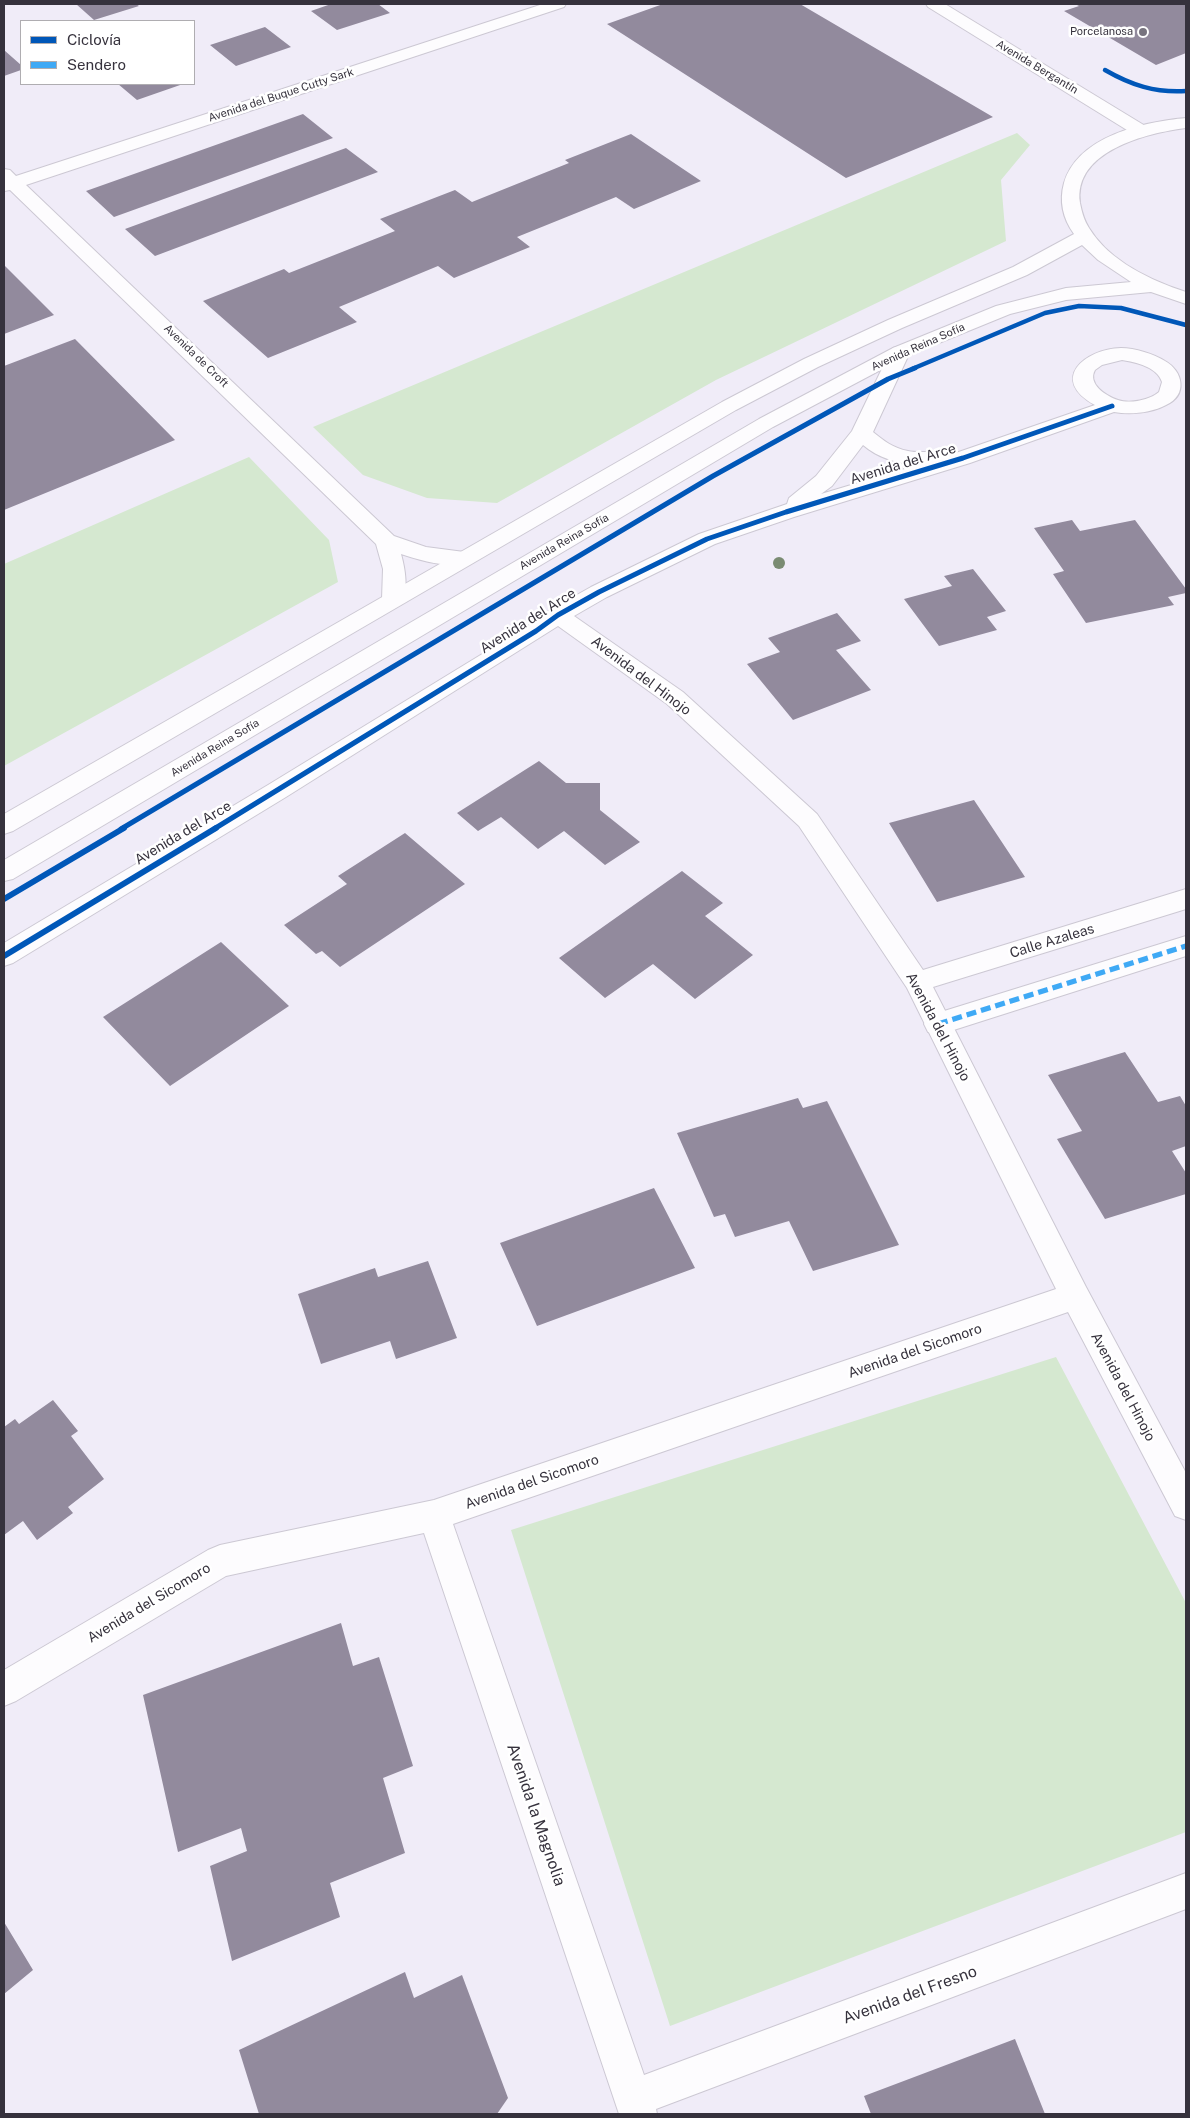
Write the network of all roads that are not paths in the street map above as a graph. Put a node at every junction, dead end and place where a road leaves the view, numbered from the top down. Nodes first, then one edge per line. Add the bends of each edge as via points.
1 (558, 4) edge
2 (934, 4) edge
3 (1186, 122) edge
4 (1141, 131) junction
5 (7, 181) edge
6 (1084, 236) junction
7 (1153, 286) junction
8 (1186, 298) edge
9 (900, 352) junction
10 (1112, 406) dead end
11 (862, 432) junction
12 (963, 458) junction
13 (786, 512) junction
14 (386, 541) junction
15 (464, 558) junction
16 (393, 599) junction
17 (558, 615) junction
18 (4, 825) edge
19 (4, 872) edge
20 (1186, 899) edge
21 (1186, 946) edge
22 (4, 956) edge
23 (917, 982) junction
24 (938, 1024) junction
25 (1075, 1296) junction
26 (1186, 1505) edge
27 (434, 1515) junction
28 (4, 1689) edge
29 (1186, 1891) edge
30 (636, 2106) edge

1 - 5 street, Avenida del Buque Cutty Sark
2 - 4 street, Avenida Bergantín
3 - 4 street
4 - 6 street via 1105,146 1091,156 1076,174 1070,194 1072,215
5 - 14 street, Avenida de Croft via 229,388
6 - 7 street via 1112,263
6 - 15 street via 1020,271 811,363 729,406
7 - 8 street
7 - 9 street, Avenida Reina Sofía via 1066,294 1003,310
9 - 11 street, Avenida del Arce
9 - 19 street, Avenida Reina Sofía via 757,428
10 - 12 street, Avenida del Arce
11 - 12 street, Avenida del Arce via 880,449 906,458
11 - 13 street, Avenida del Arce via 824,481
12 - 13 street, Avenida del Arce
13 - 17 street, Avenida del Arce via 707,539
14 - 15 street, Avenida de Croft via 424,554
14 - 16 street, Avenida de Croft via 394,569
15 - 16 street
16 - 18 street
17 - 22 street, Avenida del Arce via 285,786
17 - 23 street, Avenida del Hinojo via 675,698 808,820
20 - 23 street, Calle Azaleas
21 - 24 street
23 - 24 street, Avenida del Hinojo
24 - 25 street, Avenida del Hinojo
25 - 26 street, Avenida del Hinojo
25 - 27 street, Avenida del Sicomoro
27 - 28 street, Avenida del Sicomoro via 220,1560
27 - 30 street, Avenida la Magnolia
29 - 30 street, Avenida del Fresno

